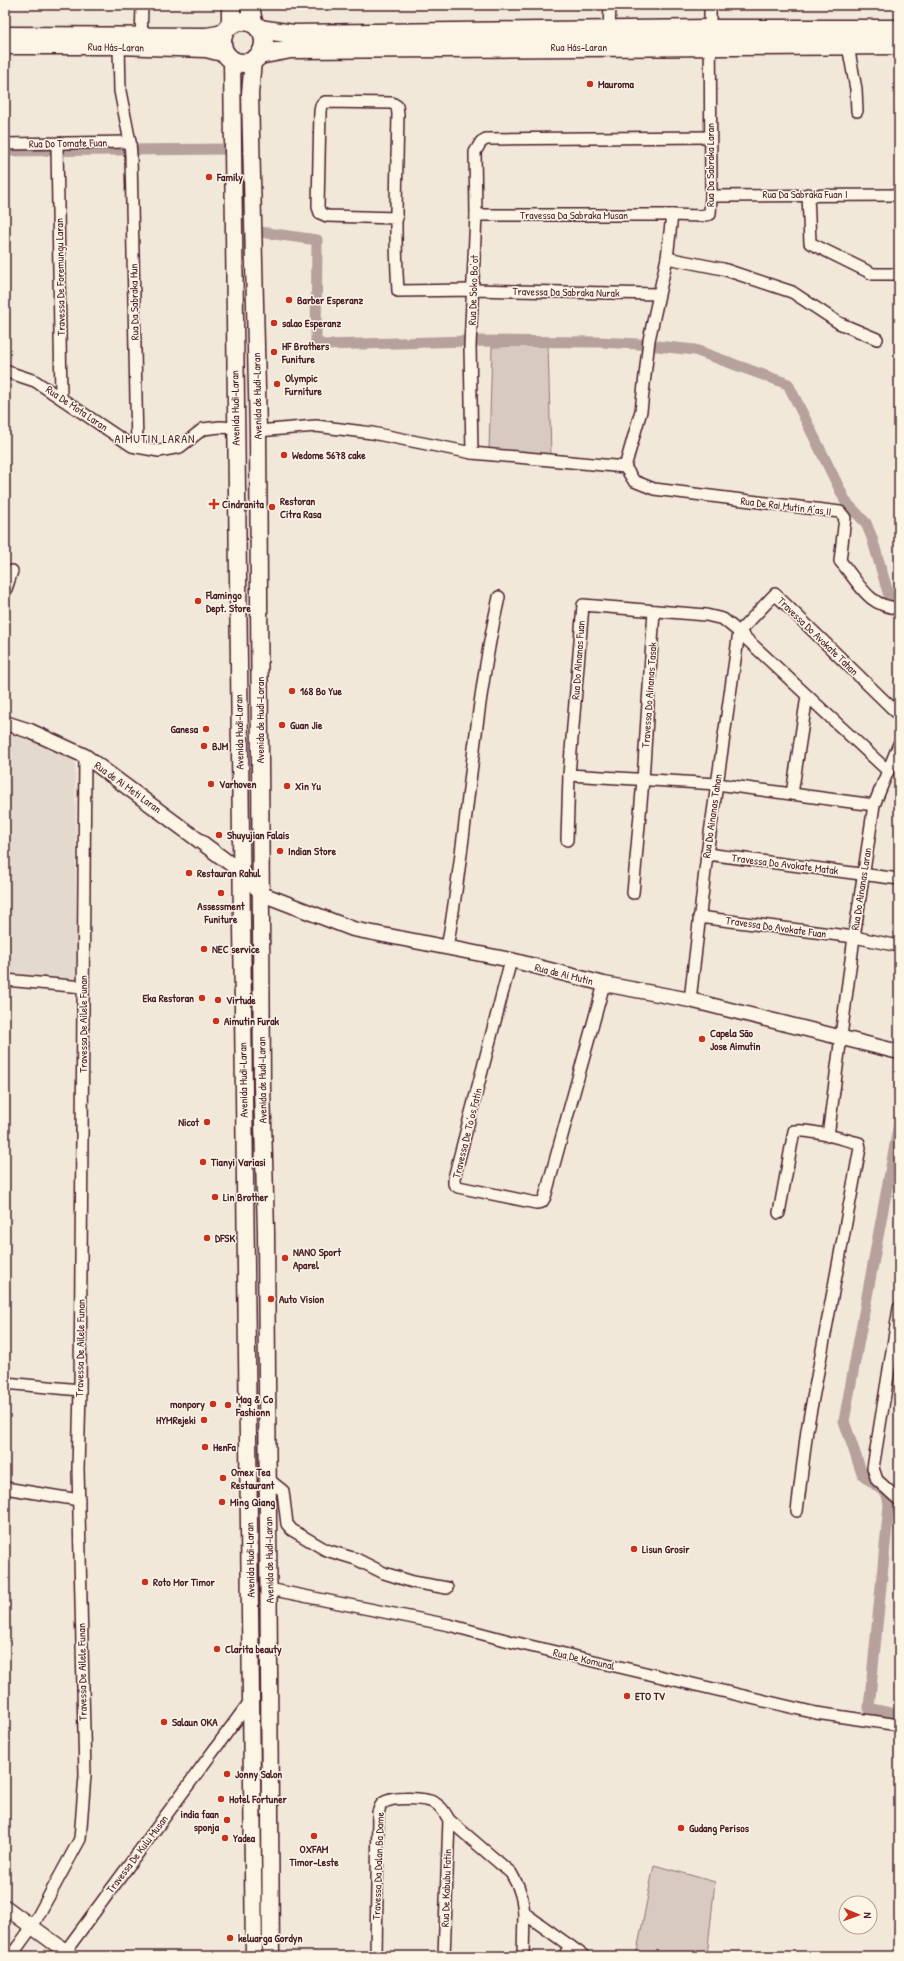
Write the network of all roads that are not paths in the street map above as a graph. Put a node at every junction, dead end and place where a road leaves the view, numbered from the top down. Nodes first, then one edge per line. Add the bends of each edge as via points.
1 (142, 5) edge
2 (231, 5) edge
3 (250, 5) edge
4 (610, 5) edge
5 (710, 5) edge
6 (256, 26) junction
7 (228, 29) junction
8 (899, 29) edge
9 (5, 35) edge
10 (600, 37) junction
11 (710, 38) junction
12 (141, 41) junction
13 (899, 45) edge
14 (5, 46) edge
15 (119, 46) junction
16 (848, 46) junction
17 (229, 57) junction
18 (256, 58) junction
19 (857, 112) dead end
20 (710, 137) junction
21 (130, 142) junction
22 (5, 144) edge
23 (57, 144) junction
24 (808, 194) junction
25 (899, 195) edge
26 (711, 196) junction
27 (476, 215) junction
28 (672, 215) junction
29 (397, 218) junction
30 (667, 258) junction
31 (899, 274) edge
32 (474, 290) junction
33 (658, 294) junction
34 (877, 339) dead end
35 (5, 371) edge
36 (61, 397) junction
37 (235, 428) junction
38 (258, 431) junction
39 (137, 447) junction
40 (472, 453) junction
41 (625, 467) junction
42 (12, 571) dead end
43 (5, 592) edge
44 (499, 597) dead end
45 (899, 608) edge
46 (654, 610) junction
47 (739, 632) junction
48 (807, 696) junction
49 (899, 715) edge
50 (5, 723) edge
51 (899, 744) edge
52 (86, 756) junction
53 (888, 771) junction
54 (570, 775) junction
55 (643, 780) junction
56 (717, 784) junction
57 (792, 794) junction
58 (874, 805) junction
59 (567, 840) dead end
60 (707, 854) junction
61 (240, 871) junction
62 (864, 874) junction
63 (899, 879) edge
64 (632, 893) dead end
65 (262, 894) junction
66 (699, 917) junction
67 (854, 937) junction
68 (899, 946) edge
69 (447, 948) junction
70 (511, 960) junction
71 (5, 980) edge
72 (604, 984) junction
73 (83, 987) junction
74 (690, 1000) junction
75 (841, 1038) junction
76 (899, 1052) edge
77 (828, 1136) junction
78 (779, 1213) dead end
79 (899, 1308) edge
80 (5, 1383) edge
81 (80, 1390) junction
82 (268, 1479) junction
83 (5, 1488) edge
84 (79, 1500) junction
85 (899, 1500) edge
86 (796, 1511) dead end
87 (447, 1588) dead end
88 (269, 1589) junction
89 (251, 1700) junction
90 (899, 1725) edge
91 (449, 1820) junction
92 (5, 1907) edge
93 (524, 1913) junction
94 (32, 1927) junction
95 (570, 1946) junction
96 (67, 1954) edge
97 (11, 1956) edge
98 (254, 1956) edge
99 (271, 1956) edge
100 (376, 1956) edge
101 (444, 1956) edge
102 (524, 1956) edge
103 (564, 1956) edge
104 (584, 1956) edge

1 - 12 street
2 - 7 main road
3 - 6 main road
4 - 10 street
5 - 11 street, Rua Da Sabraka Laran
6 - 7 main road via 242,21
6 - 10 main road, Rua Hás-Laran via 293,34
6 - 18 main road via 264,42
7 - 12 main road, Rua Hás-Laran via 207,36
7 - 17 main road via 222,40
8 - 11 main road, Rua Hás-Laran
9 - 12 main road, Rua Hás-Laran
10 - 11 main road, Rua Hás-Laran
10 - 18 main road, Rua Hás-Laran via 291,49
11 - 16 main road, Rua Hás-Laran
11 - 20 street, Rua Da Sabraka Laran
12 - 15 main road, Rua Hás-Laran
12 - 17 main road, Rua Hás-Laran via 206,49
13 - 16 main road, Rua Hás-Laran
14 - 15 main road, Rua Hás-Laran
15 - 21 street via 120,91
16 - 19 street via 856,89
17 - 18 main road via 246,63
17 - 37 main road, Avenida Hudi-Laran
18 - 38 main road, Avenida de Hudi-Laran via 250,94
20 - 26 street, Rua Da Sabraka Laran
20 - 27 street, Rua De Soko Bo’ot via 486,139 475,152
21 - 23 street, Rua Do Tomate Fuan
21 - 39 street, Rua Da Sabraka Hun
22 - 23 street, Rua Do Tomate Fuan
23 - 36 street, Travessa De Foremungu Laran
24 - 25 street, Rua Da Sabraka Fuan I
24 - 26 street, Rua Da Sabraka Fuan I
24 - 31 street via 810,243 873,274
26 - 28 street, Rua Da Sabraka Laran via 710,214
27 - 28 street, Travessa Da Sabraka Musan
27 - 32 street, Rua De Soko Bo’ot
28 - 30 street
29 - 29 street via 397,106 392,103 325,102 320,111 320,214
29 - 32 street, Travessa Da Sabraka Nurak via 398,291
30 - 33 street
30 - 34 street via 723,269 792,292 839,323
32 - 33 street, Travessa Da Sabraka Nurak
32 - 40 street, Rua De Soko Bo’ot via 470,346
33 - 41 street via 649,340 641,411
35 - 36 street, Rua De Mota Laran via 35,381
36 - 39 street, Rua De Mota Laran
37 - 39 street, Rua De Mota Laran via 203,429 180,447 159,451
37 - 61 main road, Avenida Hudi-Laran
38 - 40 street via 316,426 372,433
38 - 65 main road, Avenida de Hudi-Laran
40 - 41 street
41 - 45 street, Rua De Rai Mutin A’as II via 634,481 654,489 840,512 845,518 840,561 870,599
42 - 43 street
44 - 69 street via 483,680 457,890
46 - 47 street, Rua Do Ainanas Fuan via 706,615 723,620
46 - 54 street, Rua Do Ainanas Fuan via 583,605
46 - 55 street, Travessa Do Ainanas Tasak
47 - 48 street, Rua Do Ainanas Fuan
47 - 49 street, Travessa Do Avokate Tahan via 775,594
47 - 56 street, Rua Do Ainanas Tahan
48 - 53 street, Rua Do Ainanas Fuan
48 - 57 street
50 - 52 street, Rua de Ai Meti Laran
51 - 53 street, Rua Do Ainanas Laran
52 - 61 street, Rua de Ai Meti Laran
52 - 73 street, Travessa De Ailele Funan
53 - 58 street, Rua Do Ainanas Laran
54 - 55 street
54 - 59 street
55 - 56 street
55 - 64 street, Travessa Do Ainanas Tasak
56 - 57 street
56 - 60 street, Rua Do Ainanas Tahan
57 - 58 street
58 - 62 street, Rua Do Ainanas Laran
60 - 62 street, Travessa Do Avokate Matak
60 - 66 street, Rua Do Ainanas Tahan
61 - 65 street, Rua de Ai Mutin
61 - 89 main road, Avenida Hudi-Laran
62 - 63 street, Travessa Do Avokate Matak
62 - 67 street, Rua Do Ainanas Laran
65 - 69 street, Rua de Ai Mutin via 353,929
65 - 82 main road, Avenida de Hudi-Laran
66 - 67 street, Travessa Do Avokate Fuan
66 - 74 street, Rua Do Ainanas Tahan
67 - 68 street, Travessa Do Avokate Fuan
67 - 75 street, Rua Do Ainanas Laran
69 - 70 street, Rua de Ai Mutin
70 - 72 street, Rua de Ai Mutin
70 - 72 street, Travessa De To’os Fatin via 454,1178 454,1184 458,1187 536,1203 542,1202
71 - 73 street
72 - 74 street, Rua de Ai Mutin
73 - 81 street, Travessa De Ailele Funan
74 - 75 street, Rua de Ai Mutin
75 - 76 street, Rua de Ai Mutin
75 - 77 street, Rua Do Ainanas Laran
77 - 78 street via 794,1131
77 - 86 street via 860,1145 807,1430
79 - 85 street via 873,1468 877,1480
80 - 81 street
81 - 84 street, Travessa De Ailele Funan
82 - 87 street via 283,1491 285,1518 292,1530 326,1550 356,1559 384,1572 413,1582
82 - 88 main road, Avenida de Hudi-Laran
83 - 84 street
84 - 94 street, Travessa De Ailele Funan via 84,1775 80,1839
88 - 90 street, Rua De Komunal via 449,1625 816,1713
88 - 99 main road, Avenida de Hudi-Laran
89 - 96 street, Travessa De Kulu Musan
89 - 98 main road, Avenida Hudi-Laran
91 - 93 street, Travessa Da Dalan Ba Dame via 511,1873 522,1898
91 - 100 street, Travessa Da Dalan Ba Dame via 444,1810 435,1803 425,1800 387,1800 382,1804 378,1813
91 - 101 street, Rua De Kabubu Fatin
92 - 94 street
93 - 95 street
93 - 102 street, Travessa Da Dalan Ba Dame
94 - 96 street
94 - 97 street, Travessa De Ailele Funan
95 - 103 street
95 - 104 street

